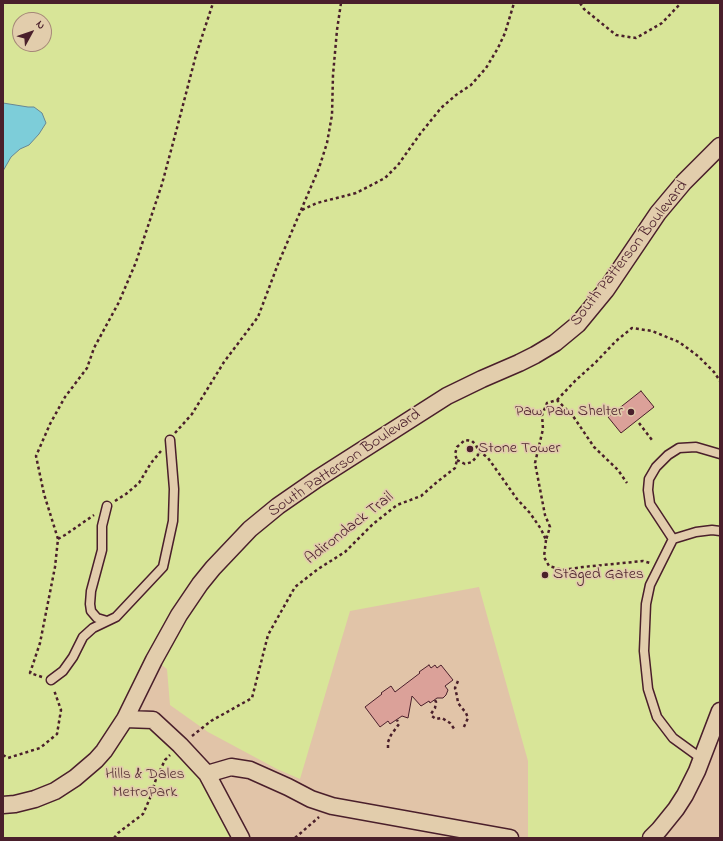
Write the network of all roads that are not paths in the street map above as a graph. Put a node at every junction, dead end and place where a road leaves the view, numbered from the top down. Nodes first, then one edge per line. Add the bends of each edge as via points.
1 (720, 146) edge
2 (170, 440) road end
3 (720, 454) edge
4 (107, 506) road end
5 (720, 531) edge
6 (673, 539) junction
7 (107, 621) junction
8 (51, 680) road end
9 (720, 711) edge
10 (125, 719) junction
11 (702, 759) junction
12 (207, 774) junction
13 (3, 805) edge
14 (237, 835) edge
15 (510, 838) edge
16 (651, 838) edge

1 - 10 street, South Patterson Boulevard via 658,213 606,290 578,324 555,343 519,363 447,396 317,479 250,529 213,568 179,615
2 - 7 lane via 174,489 173,521 163,567 116,617
3 - 6 lane via 696,447 679,448 656,467 649,479 650,504
4 - 7 lane via 102,526 102,550 90,604 91,611 97,618
5 - 6 lane via 696,532
6 - 11 lane via 650,584 646,604 644,651 648,689 657,717 672,738
7 - 8 lane via 83,637 63,671
9 - 11 street
10 - 12 street via 153,720
10 - 13 street, South Patterson Boulevard via 104,751 74,778 35,800
11 - 16 street via 676,810
12 - 14 street
12 - 15 street via 231,767 250,770 311,799 332,806

